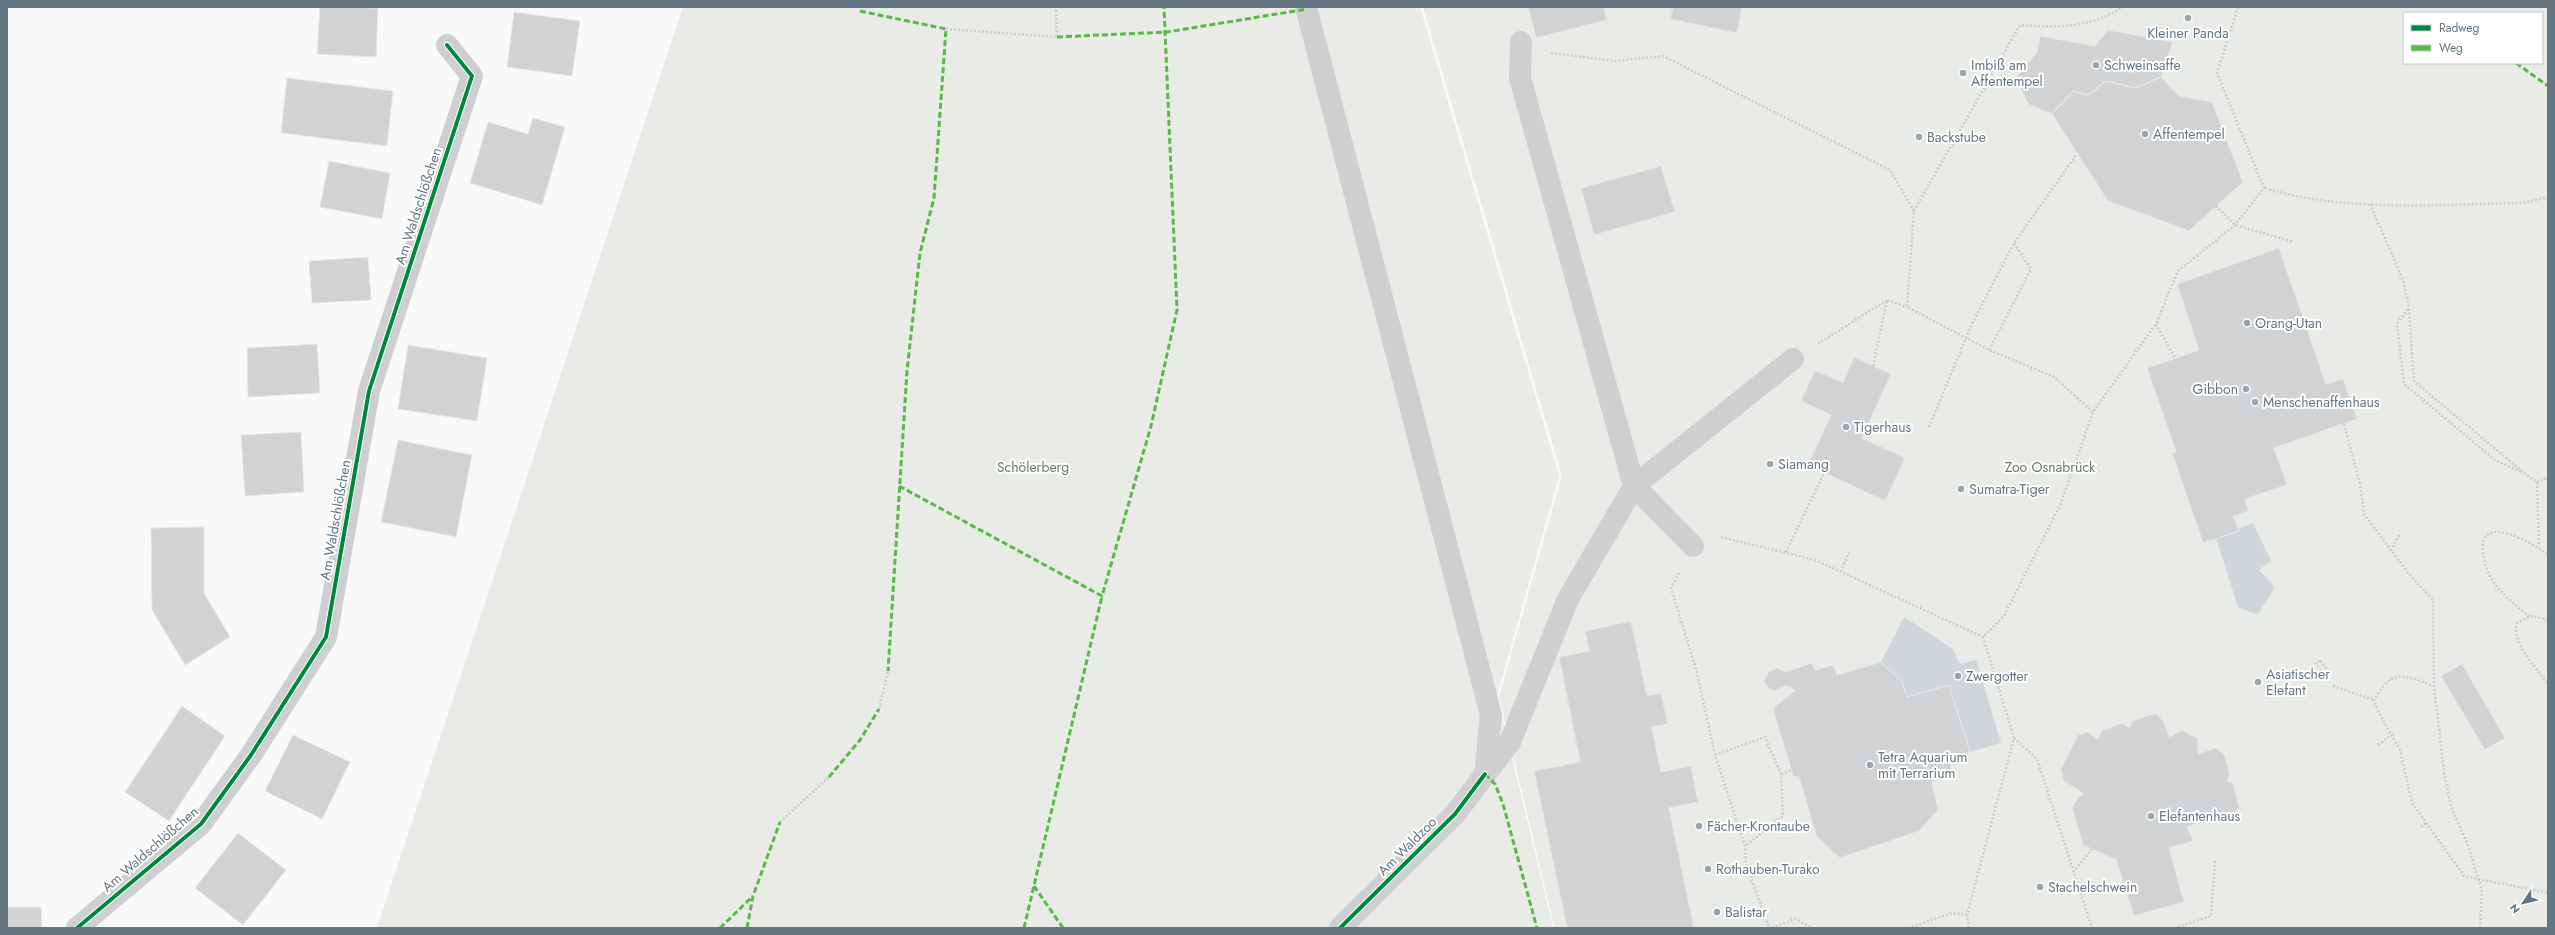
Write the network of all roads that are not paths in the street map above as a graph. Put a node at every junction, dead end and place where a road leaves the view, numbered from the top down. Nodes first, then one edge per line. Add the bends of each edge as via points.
1 (1306, 7) edge
2 (1521, 42) road end
3 (447, 45) dead end
4 (1793, 359) road end
5 (1634, 486) junction
6 (1692, 546) road end
7 (1485, 774) junction
8 (77, 928) edge
9 (1340, 928) edge

1 - 7 street via 1491,715
2 - 5 street via 1520,78
3 - 8 street, Am Waldschlößchen via 472,76 369,391 326,637 251,755 201,824
4 - 5 street
5 - 6 street
5 - 7 street, Am Waldzoo via 1568,599 1510,742
7 - 9 street, Am Waldzoo via 1455,814

